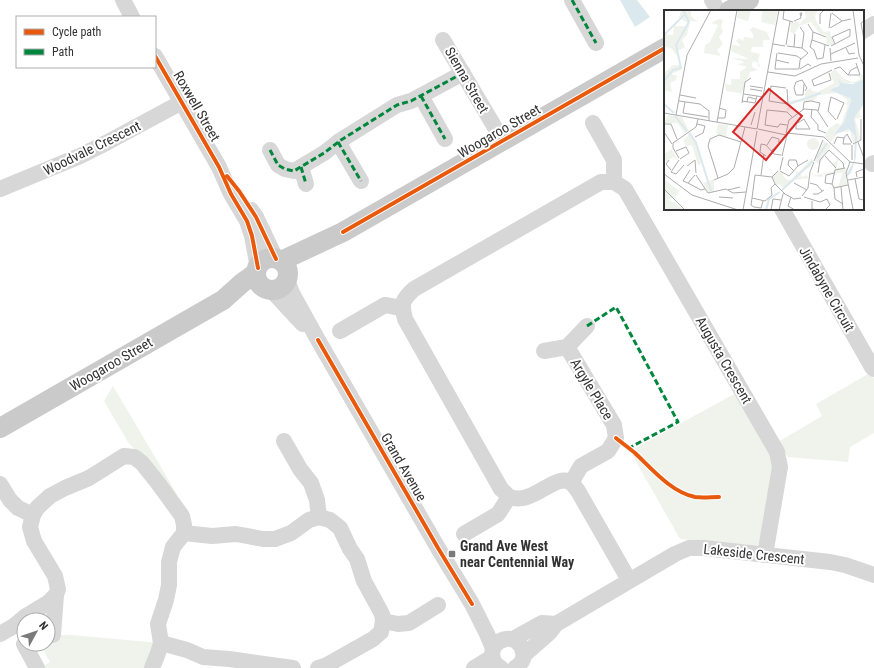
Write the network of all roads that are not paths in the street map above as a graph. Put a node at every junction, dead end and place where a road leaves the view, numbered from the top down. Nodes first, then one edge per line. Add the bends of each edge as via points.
1 (123, 0) edge
2 (572, 0) edge
3 (712, 0) edge
4 (749, 0) edge
5 (717, 10) edge
6 (731, 10) edge
7 (131, 16) edge
8 (874, 24) edge
9 (864, 30) edge
10 (444, 40) dead end
11 (596, 43) dead end
12 (664, 49) edge
13 (156, 58) edge
14 (463, 73) junction
15 (421, 96) junction
16 (182, 102) junction
17 (593, 123) dead end
18 (445, 139) dead end
19 (502, 141) junction
20 (338, 142) junction
21 (270, 150) dead end
22 (301, 167) junction
23 (361, 181) dead end
24 (614, 182) junction
25 (306, 184) dead end
26 (0, 189) edge
27 (783, 210) edge
28 (273, 274) junction
29 (402, 308) junction
30 (587, 326) dead end
31 (340, 331) dead end
32 (567, 347) junction
33 (544, 351) dead end
34 (874, 369) edge
35 (0, 428) edge
36 (284, 441) dead end
37 (571, 483) junction
38 (0, 484) edge
39 (509, 497) junction
40 (33, 515) junction
41 (319, 517) junction
42 (184, 533) junction
43 (464, 534) dead end
44 (765, 555) junction
45 (874, 575) edge
46 (629, 580) junction
47 (56, 595) junction
48 (472, 604) junction
49 (438, 605) dead end
50 (55, 612) edge
51 (383, 621) junction
52 (556, 624) junction
53 (14, 626) junction
54 (16, 630) edge
55 (0, 634) edge
56 (511, 639) junction
57 (161, 643) junction
58 (28, 652) edge
59 (496, 658) edge
60 (522, 663) edge
61 (37, 668) edge
62 (152, 668) edge
63 (294, 668) edge
64 (318, 668) edge
65 (474, 668) edge

1 - 7 street
2 - 11 street
3 - 5 street
4 - 6 main road
8 - 9 street
10 - 14 street, Sienna Street
12 - 19 main road, Woogaroo Street
13 - 16 street, Roxwell Street
14 - 15 street
14 - 19 street, Sienna Street
15 - 18 street
15 - 20 street via 397,105
16 - 26 street, Woodvale Crescent via 80,156
16 - 28 street, Roxwell Street via 219,167
17 - 24 street via 614,160
19 - 28 main road, Woogaroo Street via 343,232 305,261
20 - 22 street
20 - 23 street
21 - 22 street via 278,165 285,169 294,171
22 - 25 street
24 - 29 street via 601,182 414,289 406,297
24 - 44 street, Augusta Crescent via 625,189 776,452 780,467
27 - 34 street, Jindabyne Circuit
28 - 35 main road, Woogaroo Street via 249,294 223,300
28 - 48 street, Grand Avenue via 281,299 318,340
29 - 31 street via 385,305
29 - 39 street via 405,319 501,489
30 - 32 street, Argyle Place
32 - 33 street, Argyle Place
32 - 37 street, Argyle Place via 614,425 616,438 608,451 581,466
36 - 41 street via 311,483
37 - 39 street via 563,480 522,499
37 - 46 street
38 - 40 street via 18,508
39 - 43 street via 498,514
40 - 42 street via 50,496 89,478 124,456 134,457 142,463 182,516
40 - 47 street via 30,527 34,540 55,576 58,589
41 - 42 street via 275,539 236,534 212,536
41 - 51 street via 330,520 340,528 357,559 364,581 382,614
42 - 57 street via 173,547 169,562 169,585 158,624
44 - 45 street, Lakeside Crescent via 830,562
44 - 46 street, Lakeside Crescent via 690,548
46 - 52 street, Lakeside Crescent
47 - 50 street
47 - 53 street
48 - 56 street, Grand Avenue via 497,631
48 - 59 street, Grand Avenue via 488,634
49 - 51 street via 409,623
51 - 64 street via 381,632 373,639
52 - 56 street, Lakeside Crescent via 542,623
52 - 60 street, Lakeside Crescent
53 - 54 street
53 - 55 street
56 - 59 street via 499,641
56 - 60 street, Grand Avenue via 518,642 523,650
57 - 62 street
57 - 63 street via 203,658
58 - 61 street
59 - 65 street

